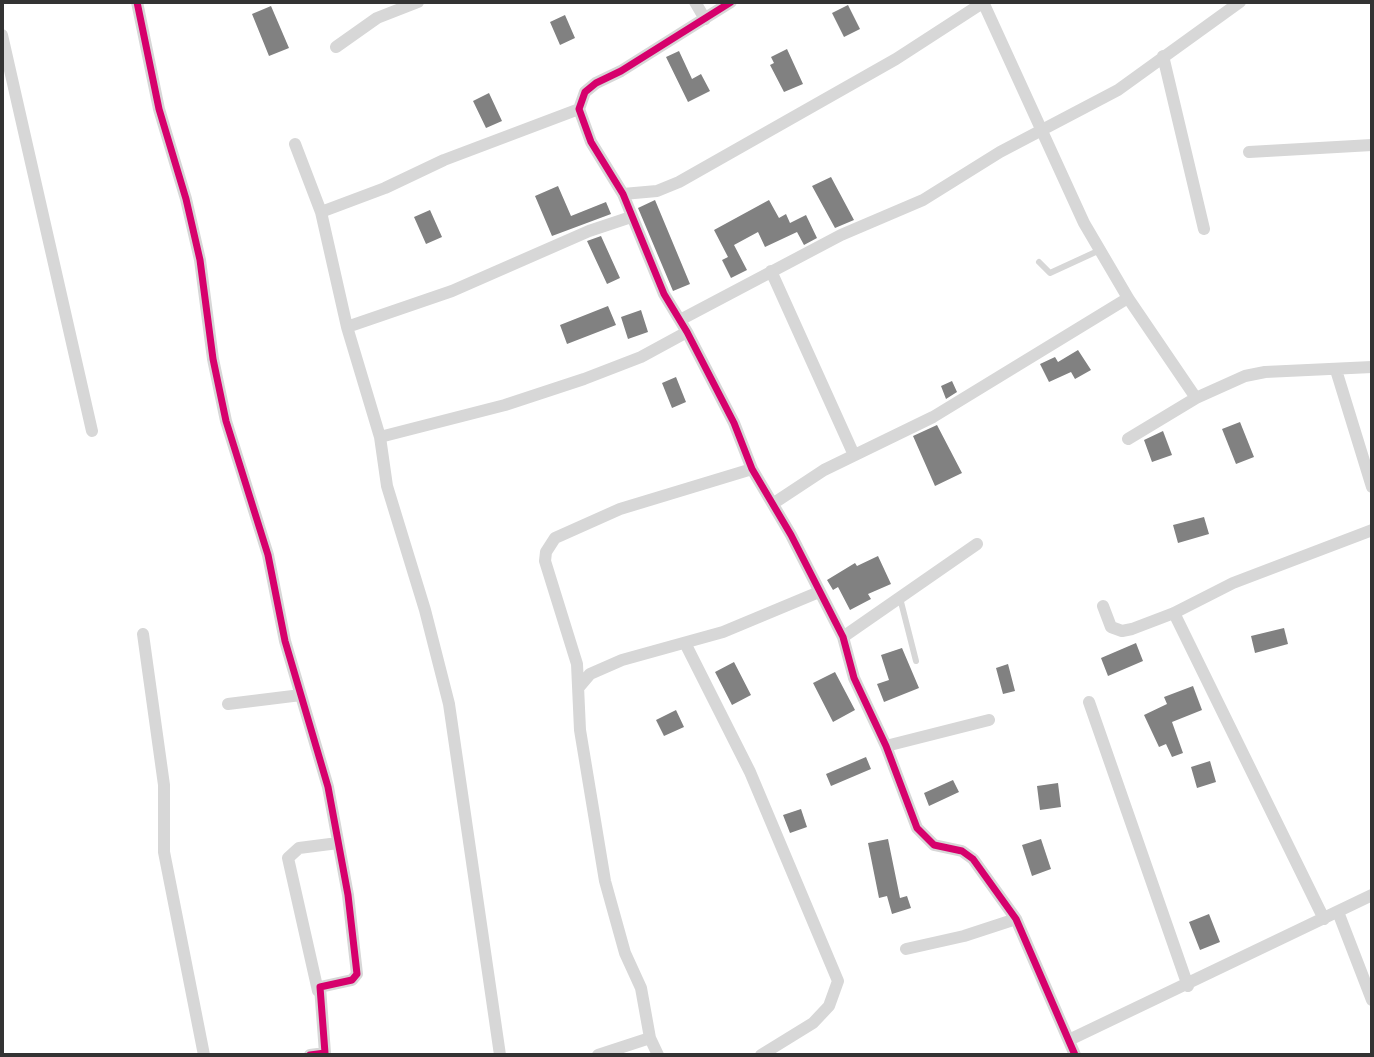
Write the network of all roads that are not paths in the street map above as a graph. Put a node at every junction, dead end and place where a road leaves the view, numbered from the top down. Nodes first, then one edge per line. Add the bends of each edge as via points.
1 (418, 2) edge
2 (695, 2) edge
3 (730, 2) edge
4 (983, 2) edge
5 (1240, 2) edge
6 (141, 3) edge
7 (705, 19) junction
8 (2, 35) edge
9 (336, 47) dead end
10 (1163, 56) junction
11 (579, 109) junction
12 (1042, 129) junction
13 (295, 144) dead end
14 (1372, 145) edge
15 (1249, 152) dead end
16 (623, 194) junction
17 (321, 212) junction
18 (631, 217) junction
19 (1204, 229) dead end
20 (1100, 250) junction
21 (1039, 262) dead end
22 (771, 271) junction
23 (1128, 298) junction
24 (680, 320) junction
25 (346, 327) junction
26 (687, 332) junction
27 (1372, 367) edge
28 (1336, 370) junction
29 (1196, 398) junction
30 (92, 431) dead end
31 (380, 437) junction
32 (1129, 439) dead end
33 (854, 455) junction
34 (752, 469) junction
35 (1372, 487) edge
36 (774, 503) junction
37 (1372, 530) edge
38 (977, 544) dead end
39 (819, 592) junction
40 (900, 598) junction
41 (1103, 606) dead end
42 (1174, 612) junction
43 (143, 634) dead end
44 (843, 637) junction
45 (685, 643) junction
46 (916, 661) dead end
47 (579, 687) junction
48 (301, 695) junction
49 (1089, 702) dead end
50 (228, 704) dead end
51 (989, 720) dead end
52 (886, 746) junction
53 (338, 843) junction
54 (1372, 895) edge
55 (1338, 912) junction
56 (1016, 919) junction
57 (1324, 919) junction
58 (906, 949) dead end
59 (1369, 983) edge
60 (1188, 986) junction
61 (317, 991) junction
62 (1372, 1000) edge
63 (650, 1038) junction
64 (1069, 1040) junction
65 (325, 1054) edge
66 (204, 1055) edge
67 (310, 1055) edge
68 (500, 1055) edge
69 (598, 1055) edge
70 (658, 1055) edge
71 (761, 1055) edge
72 (1075, 1055) edge

1 - 9 street via 377,18
2 - 7 street
3 - 7 street
4 - 12 street
4 - 16 street via 895,59 679,182 657,191
5 - 10 street
6 - 48 street via 157,97 200,260 226,421 268,555
7 - 11 street via 596,83 585,92
8 - 30 street
10 - 12 street via 1118,90
10 - 19 street
11 - 16 street via 592,142
11 - 17 street
12 - 20 street
12 - 22 street via 923,200
13 - 17 street
14 - 15 street
16 - 18 street
17 - 25 street
18 - 24 street via 651,268
18 - 25 street via 452,291
20 - 21 lane via 1050,273
20 - 23 street
22 - 24 street
22 - 33 street
23 - 29 street
23 - 33 street via 933,417
24 - 26 street
25 - 31 street
26 - 31 street via 602,373 505,405
26 - 34 street
27 - 28 street
28 - 29 street via 1265,372
28 - 35 street
29 - 32 street
31 - 68 street via 387,486 449,704
33 - 36 street
34 - 36 street
34 - 47 street via 620,509 548,544 545,561
36 - 39 street
37 - 42 street via 1233,583
38 - 40 street
39 - 44 street
39 - 45 street
40 - 44 street
40 - 46 lane
41 - 42 street via 1111,627 1122,631
42 - 57 street
43 - 66 street via 164,785 164,852
44 - 52 street via 853,678
45 - 47 street via 622,660 590,674
45 - 71 street via 750,772 838,981 829,1006 813,1023
47 - 63 street via 580,730 605,881 625,953 641,988
48 - 50 street
48 - 53 street via 328,787
49 - 60 street
51 - 52 street
52 - 56 street via 917,828 934,845 962,851 973,859
53 - 61 street via 357,974 352,980
53 - 61 street via 299,848 288,858
54 - 55 street
55 - 57 street
55 - 59 street
56 - 58 street
56 - 64 street
57 - 60 street
59 - 62 street
60 - 64 street
61 - 65 street
63 - 69 street
63 - 70 street
64 - 72 street
65 - 67 street

